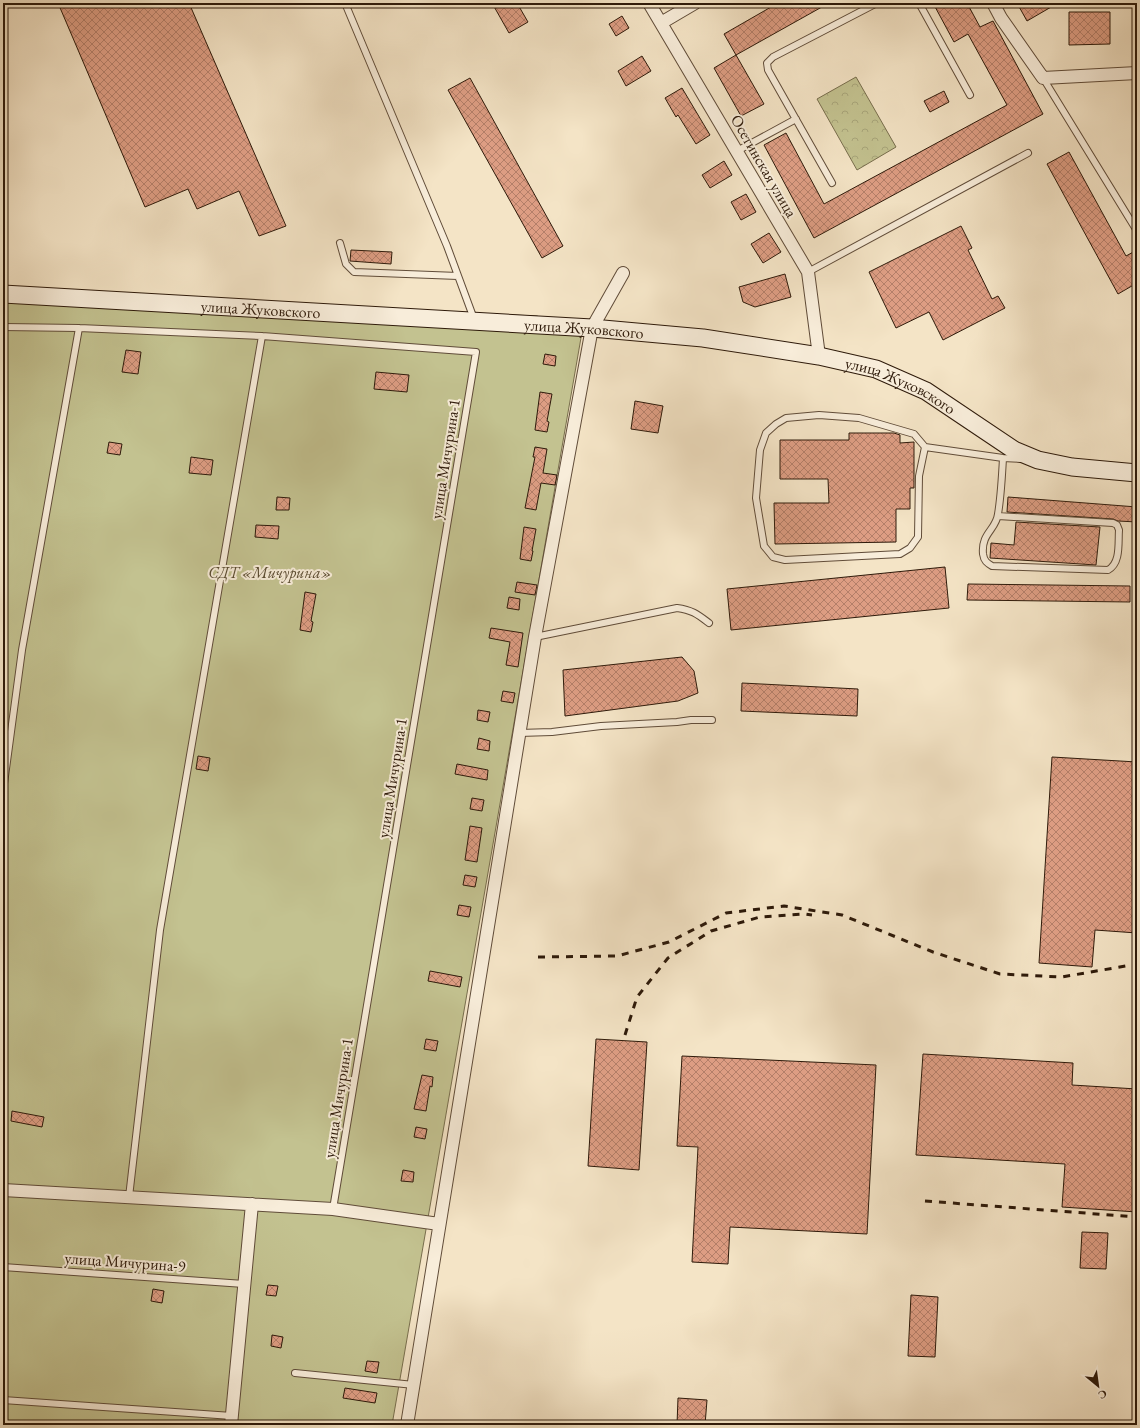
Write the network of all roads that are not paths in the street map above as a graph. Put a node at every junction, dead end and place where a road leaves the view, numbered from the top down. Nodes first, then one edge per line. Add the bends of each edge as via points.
1 (344, 3) edge
2 (650, 3) edge
3 (695, 3) edge
4 (877, 3) edge
5 (919, 3) edge
6 (992, 3) edge
7 (661, 23) junction
8 (1137, 73) edge
9 (1043, 78) junction
10 (970, 95) dead end
11 (796, 119) junction
12 (737, 152) junction
13 (1028, 153) dead end
14 (832, 183) dead end
15 (1137, 231) edge
16 (340, 243) dead end
17 (808, 272) junction
18 (623, 273) dead end
19 (458, 276) junction
20 (3, 294) edge
21 (474, 321) junction
22 (3, 327) edge
23 (79, 328) junction
24 (592, 328) junction
25 (262, 336) junction
26 (819, 356) junction
27 (925, 446) junction
28 (1003, 458) junction
29 (1038, 460) junction
30 (1137, 473) edge
31 (998, 516) junction
32 (709, 623) dead end
33 (535, 637) junction
34 (712, 720) dead end
35 (519, 733) junction
36 (3, 791) edge
37 (3, 1190) edge
38 (129, 1197) junction
39 (252, 1204) junction
40 (333, 1209) junction
41 (439, 1224) junction
42 (3, 1267) edge
43 (244, 1284) junction
44 (295, 1373) dead end
45 (414, 1385) junction
46 (3, 1400) edge
47 (232, 1421) edge
48 (407, 1425) edge

1 - 19 lane
2 - 7 street, Осетинская улица
3 - 7 street
4 - 11 lane via 773,57 767,63 768,70
5 - 10 lane
6 - 9 street
7 - 12 street, Осетинская улица
8 - 9 street
9 - 15 lane
11 - 12 lane
11 - 14 lane
12 - 17 street, Осетинская улица
13 - 17 lane
16 - 19 lane via 346,264 354,272
17 - 26 street, Осетинская улица
18 - 24 street
19 - 21 lane
20 - 21 main road, улица Жуковского
21 - 24 main road, улица Жуковского
22 - 23 lane
23 - 25 lane
23 - 36 lane via 22,650
24 - 26 main road, улица Жуковского via 703,338
24 - 33 street
25 - 38 lane via 160,930
25 - 40 lane, улица Мичурина-1 via 476,352
26 - 29 main road, улица Жуковского via 876,369 926,391 1014,450
27 - 27 lane via 914,434 859,418 820,415 786,418 776,424 766,433 760,450 756,498 764,546 773,557 785,560 900,554 910,548 918,537 919,476
27 - 28 lane
28 - 29 lane
28 - 31 lane
29 - 30 main road, улица Жуковского via 1072,467
31 - 31 lane via 985,538 983,548 984,558 992,566 1108,570 1117,562 1117,525
32 - 33 lane via 688,609 677,608
33 - 35 street
34 - 35 lane
35 - 41 street
37 - 38 street
38 - 39 street
39 - 40 street
39 - 43 street
40 - 41 street
41 - 45 street
42 - 43 lane, улица Мичурина-9
43 - 47 street
44 - 45 lane
45 - 48 street
46 - 47 lane

